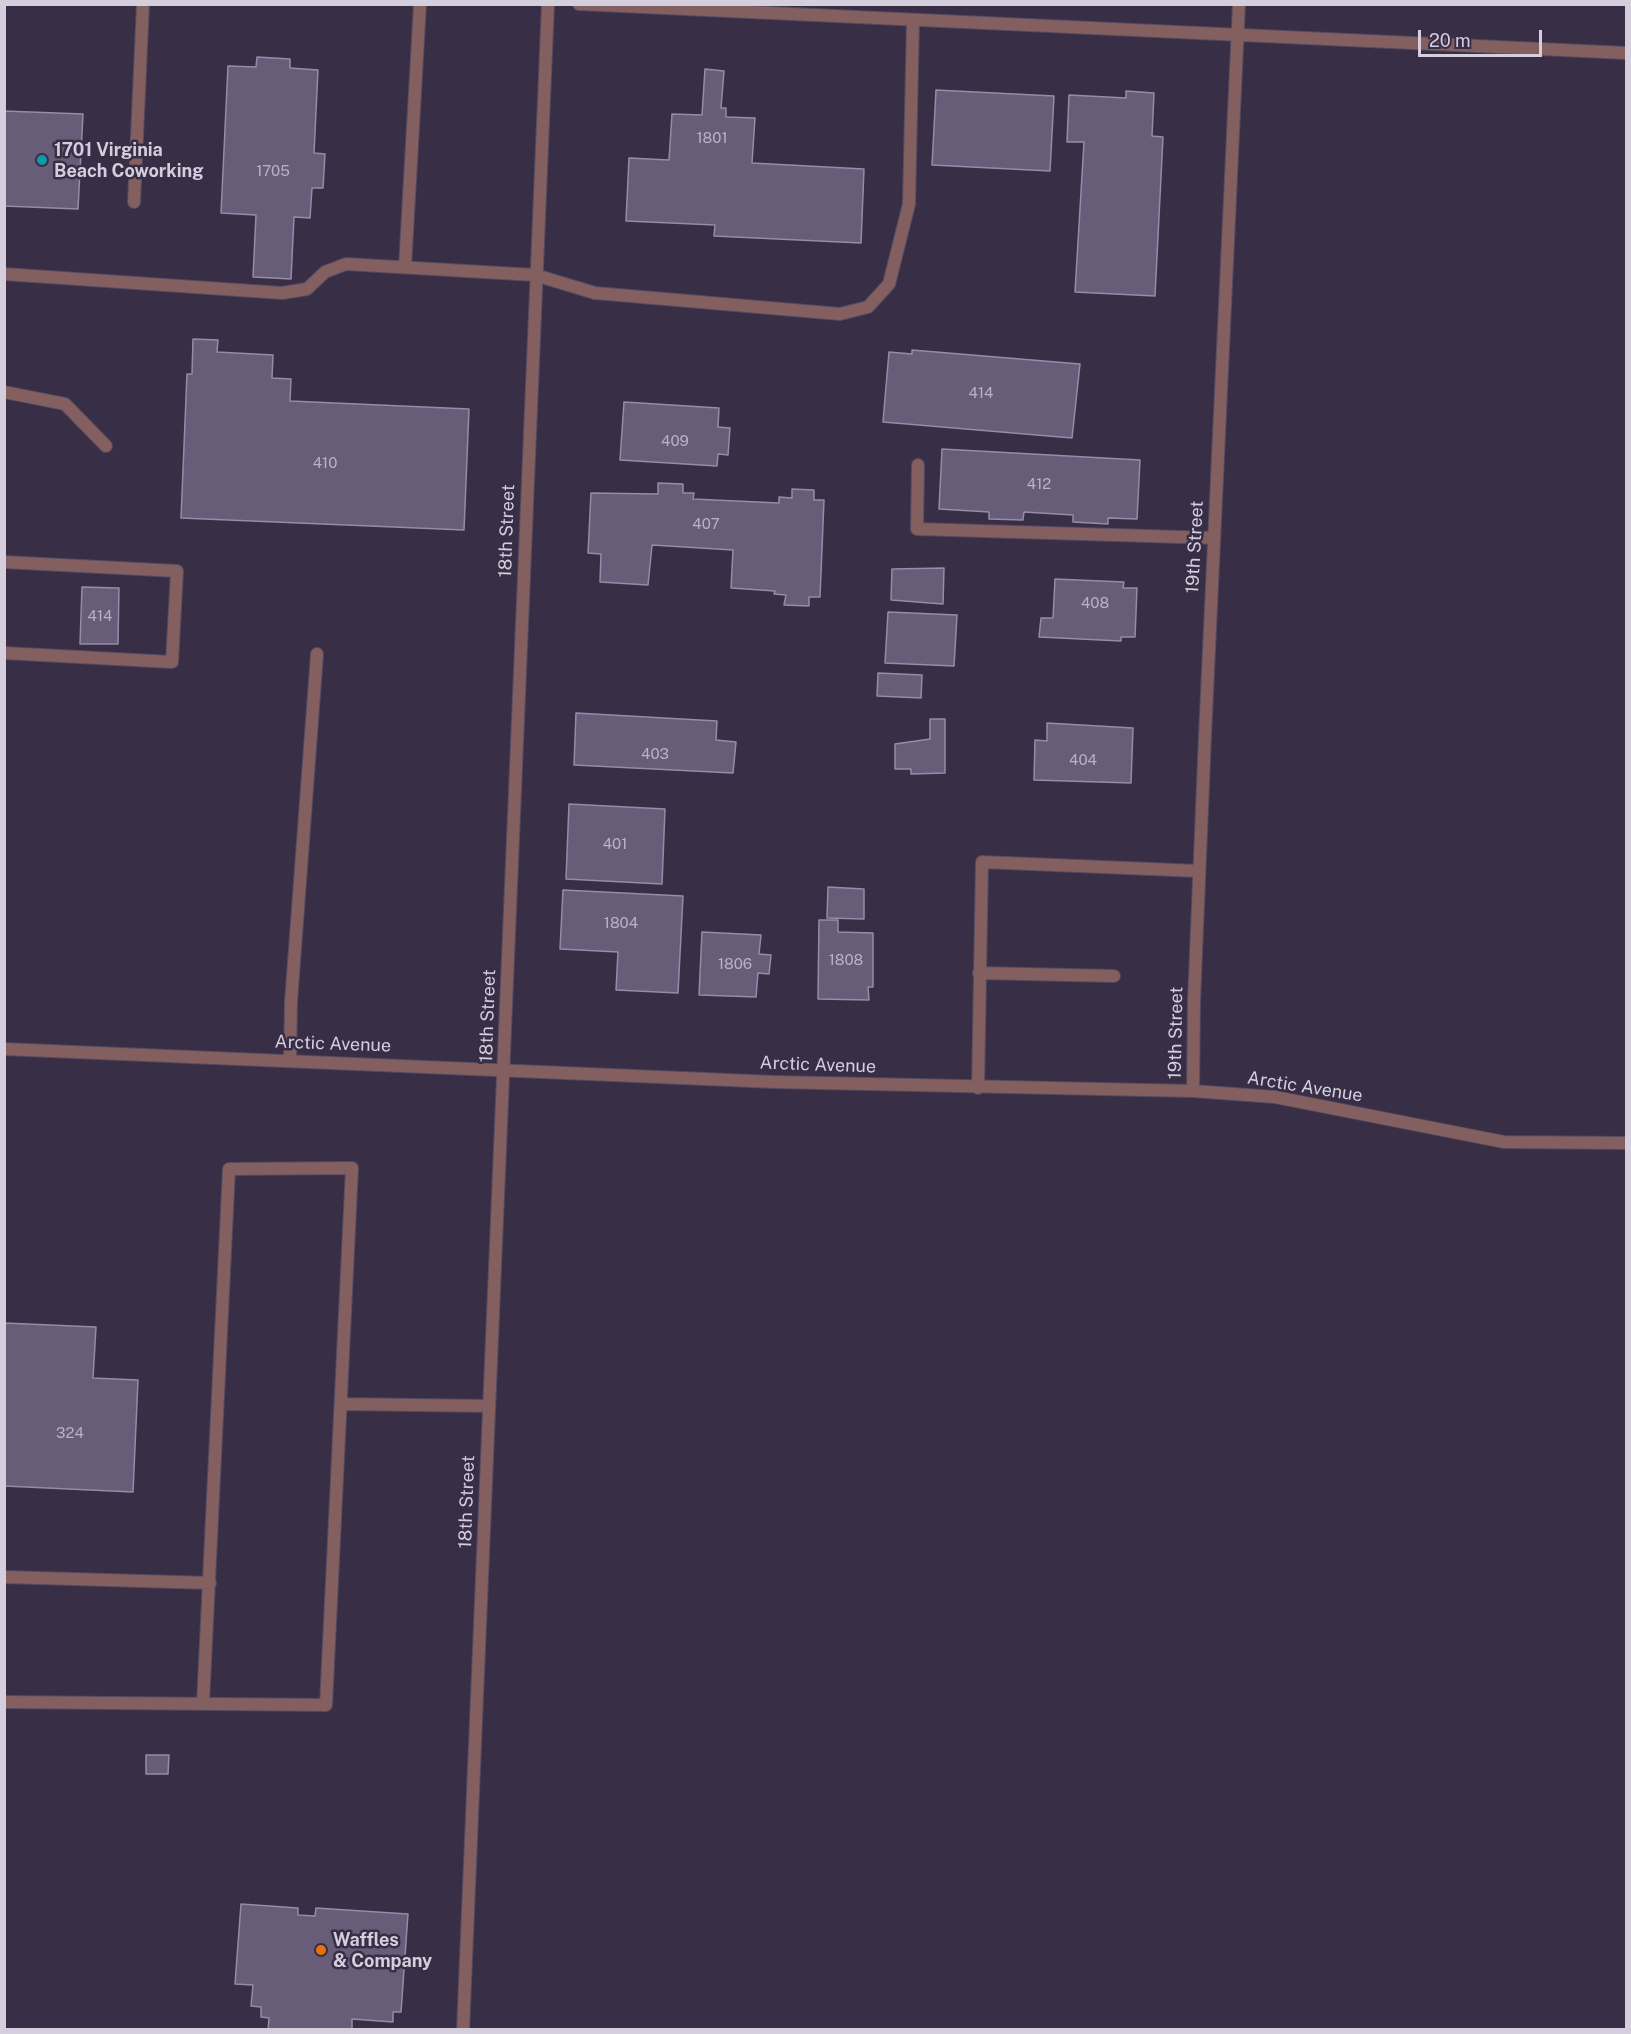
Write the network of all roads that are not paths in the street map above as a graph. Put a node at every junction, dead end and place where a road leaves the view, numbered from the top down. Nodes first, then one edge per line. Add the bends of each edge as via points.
1 (144, 4) edge
2 (420, 4) edge
3 (548, 4) edge
4 (579, 4) edge
5 (1239, 4) edge
6 (913, 21) junction
7 (1238, 36) junction
8 (1626, 53) edge
9 (134, 202) dead end
10 (405, 267) junction
11 (4, 274) edge
12 (535, 274) junction
13 (4, 392) edge
14 (106, 446) dead end
15 (918, 465) dead end
16 (1214, 538) junction
17 (4, 562) edge
18 (4, 653) edge
19 (317, 654) dead end
20 (1199, 871) junction
21 (979, 973) junction
22 (1114, 976) dead end
23 (4, 1049) edge
24 (290, 1060) junction
25 (504, 1069) junction
26 (978, 1088) junction
27 (1194, 1091) junction
28 (1626, 1143) edge
29 (341, 1404) junction
30 (489, 1406) junction
31 (4, 1576) edge
32 (210, 1583) junction
33 (4, 1702) edge
34 (203, 1703) junction
35 (463, 2030) edge

1 - 9 street
2 - 10 street
3 - 12 street, 18th Street
4 - 6 street
5 - 7 street, 19th Street
6 - 7 street
6 - 12 street via 909,204 889,284 868,307 840,314 595,293
7 - 8 street
7 - 16 street, 19th Street
10 - 11 street via 346,264 325,272 307,289 282,293
10 - 12 street
12 - 25 street, 18th Street
13 - 14 street via 65,404
15 - 16 street via 917,529
16 - 20 street, 19th Street
17 - 18 street via 177,571 172,662
19 - 24 street
20 - 21 street via 982,862
20 - 27 street, 19th Street
21 - 22 street
21 - 26 street
23 - 24 street, Arctic Avenue
24 - 25 street, Arctic Avenue
25 - 26 street, Arctic Avenue
25 - 30 street, 18th Street
26 - 27 street, Arctic Avenue
27 - 28 street, Arctic Avenue via 1275,1097 1504,1142
29 - 30 street
29 - 32 street via 352,1168 229,1169
29 - 34 street via 326,1705
30 - 35 street, 18th Street
31 - 32 street
32 - 34 street
33 - 34 street

